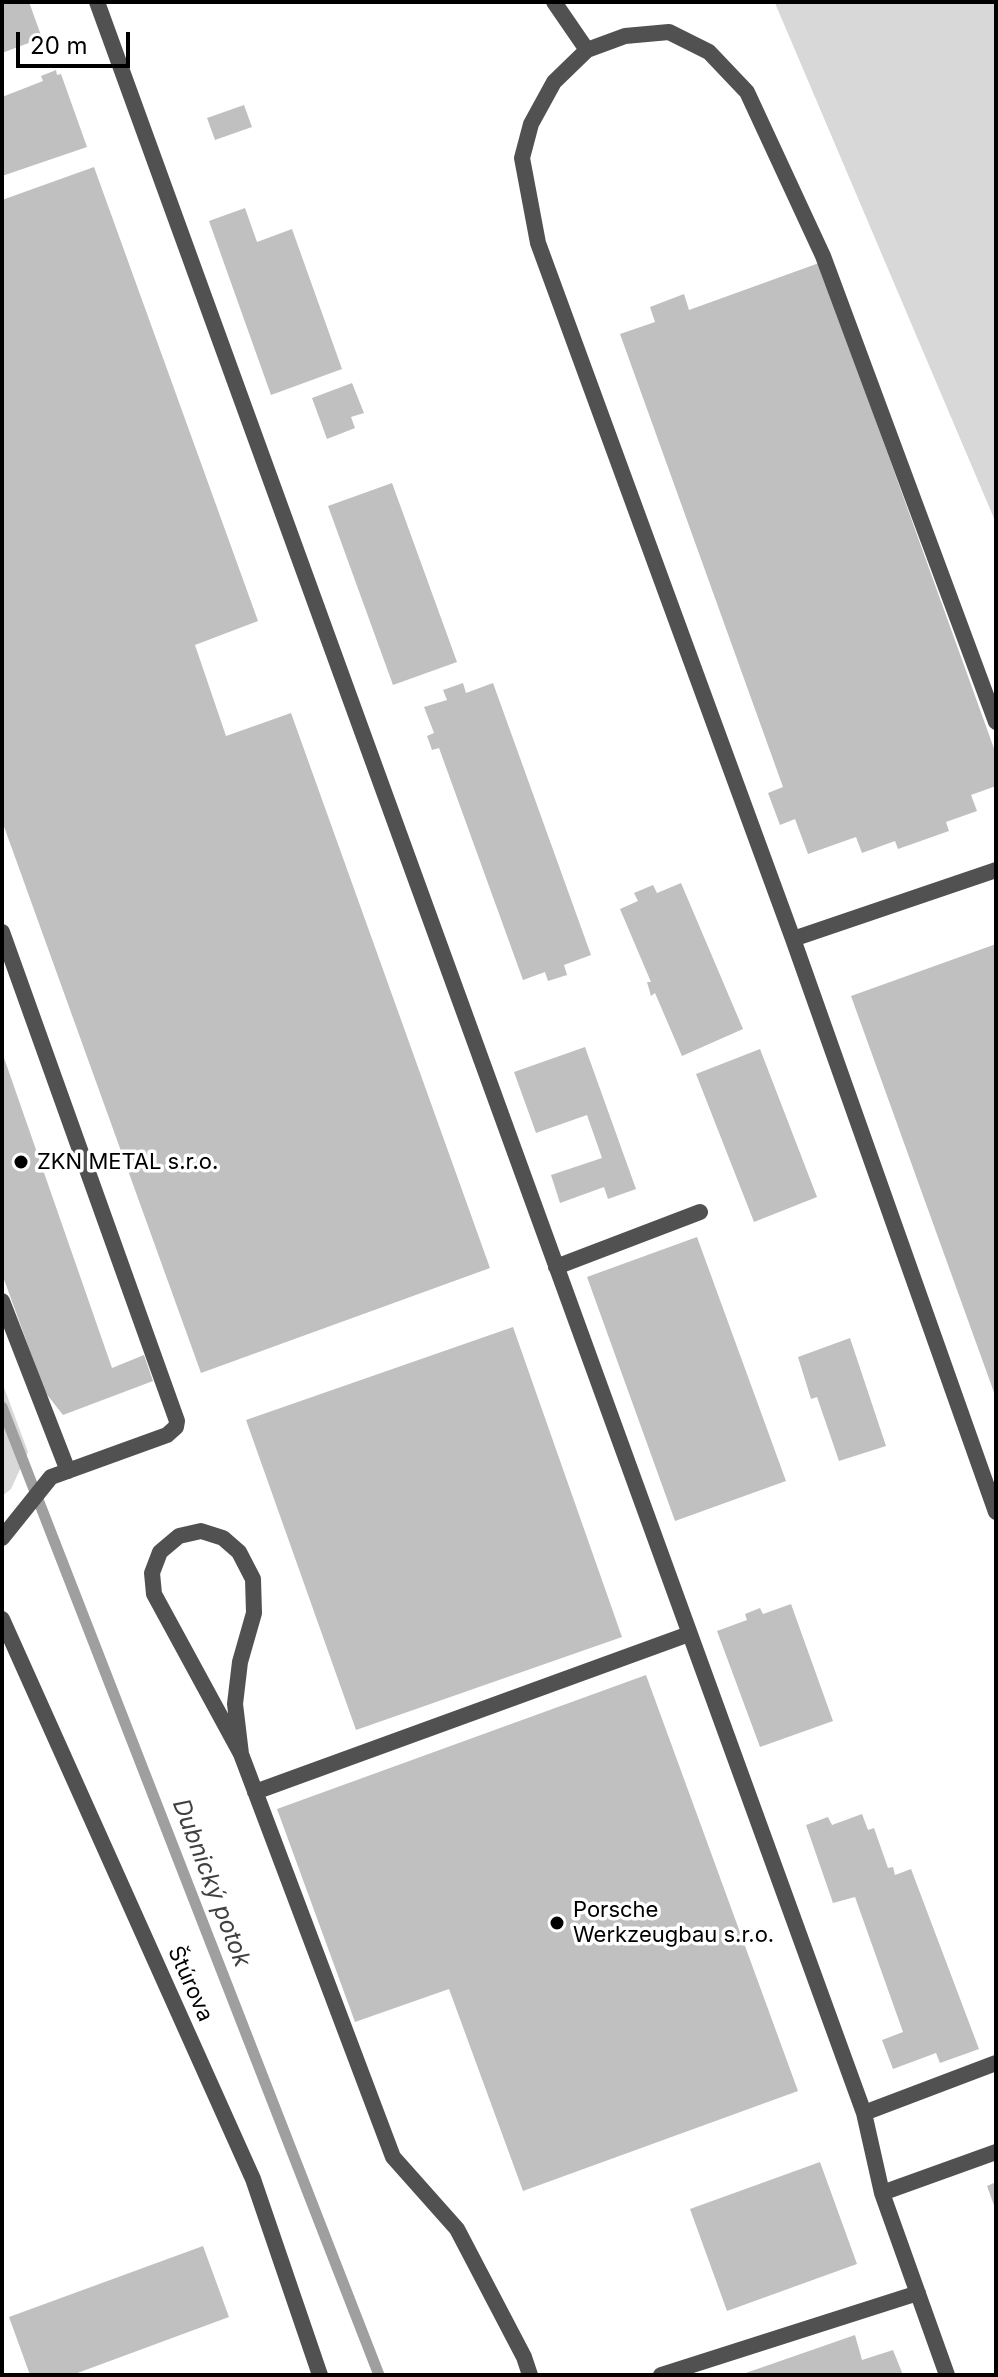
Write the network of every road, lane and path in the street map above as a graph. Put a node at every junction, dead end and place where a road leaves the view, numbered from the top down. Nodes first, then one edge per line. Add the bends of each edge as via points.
1 (97, 2) edge
2 (554, 2) edge
3 (587, 50) junction
4 (996, 722) edge
5 (996, 870) edge
6 (2, 932) edge
7 (793, 939) junction
8 (700, 1212) dead end
9 (556, 1267) junction
10 (2, 1301) edge
11 (68, 1471) junction
12 (996, 1512) edge
13 (4, 1536) edge
14 (2, 1619) edge
15 (689, 1634) junction
16 (241, 1754) junction
17 (255, 1792) junction
18 (996, 2063) edge
19 (864, 2113) junction
20 (996, 2152) edge
21 (882, 2193) junction
22 (918, 2293) junction
23 (320, 2375) edge
24 (530, 2375) edge
25 (661, 2375) edge
26 (947, 2375) edge

1 - 9 lane
2 - 3 lane
3 - 4 lane via 625,36 669,32 709,52 747,92 823,256
3 - 7 lane via 554,82 531,124 522,158 538,243
5 - 7 lane
6 - 11 lane via 176,1414 176,1427 167,1435
7 - 12 lane
8 - 9 lane
9 - 15 lane
10 - 11 lane
11 - 13 lane via 51,1477
14 - 23 lane, Štúrova via 253,2179
15 - 17 lane
15 - 19 lane
16 - 16 lane via 154,1594 152,1573 160,1552 179,1536 201,1531 223,1538 239,1552 253,1579 254,1613 235,1704
16 - 17 lane
17 - 24 lane via 393,2157 457,2229
18 - 19 lane
19 - 21 lane
20 - 21 lane
21 - 22 lane
22 - 25 lane
22 - 26 lane

